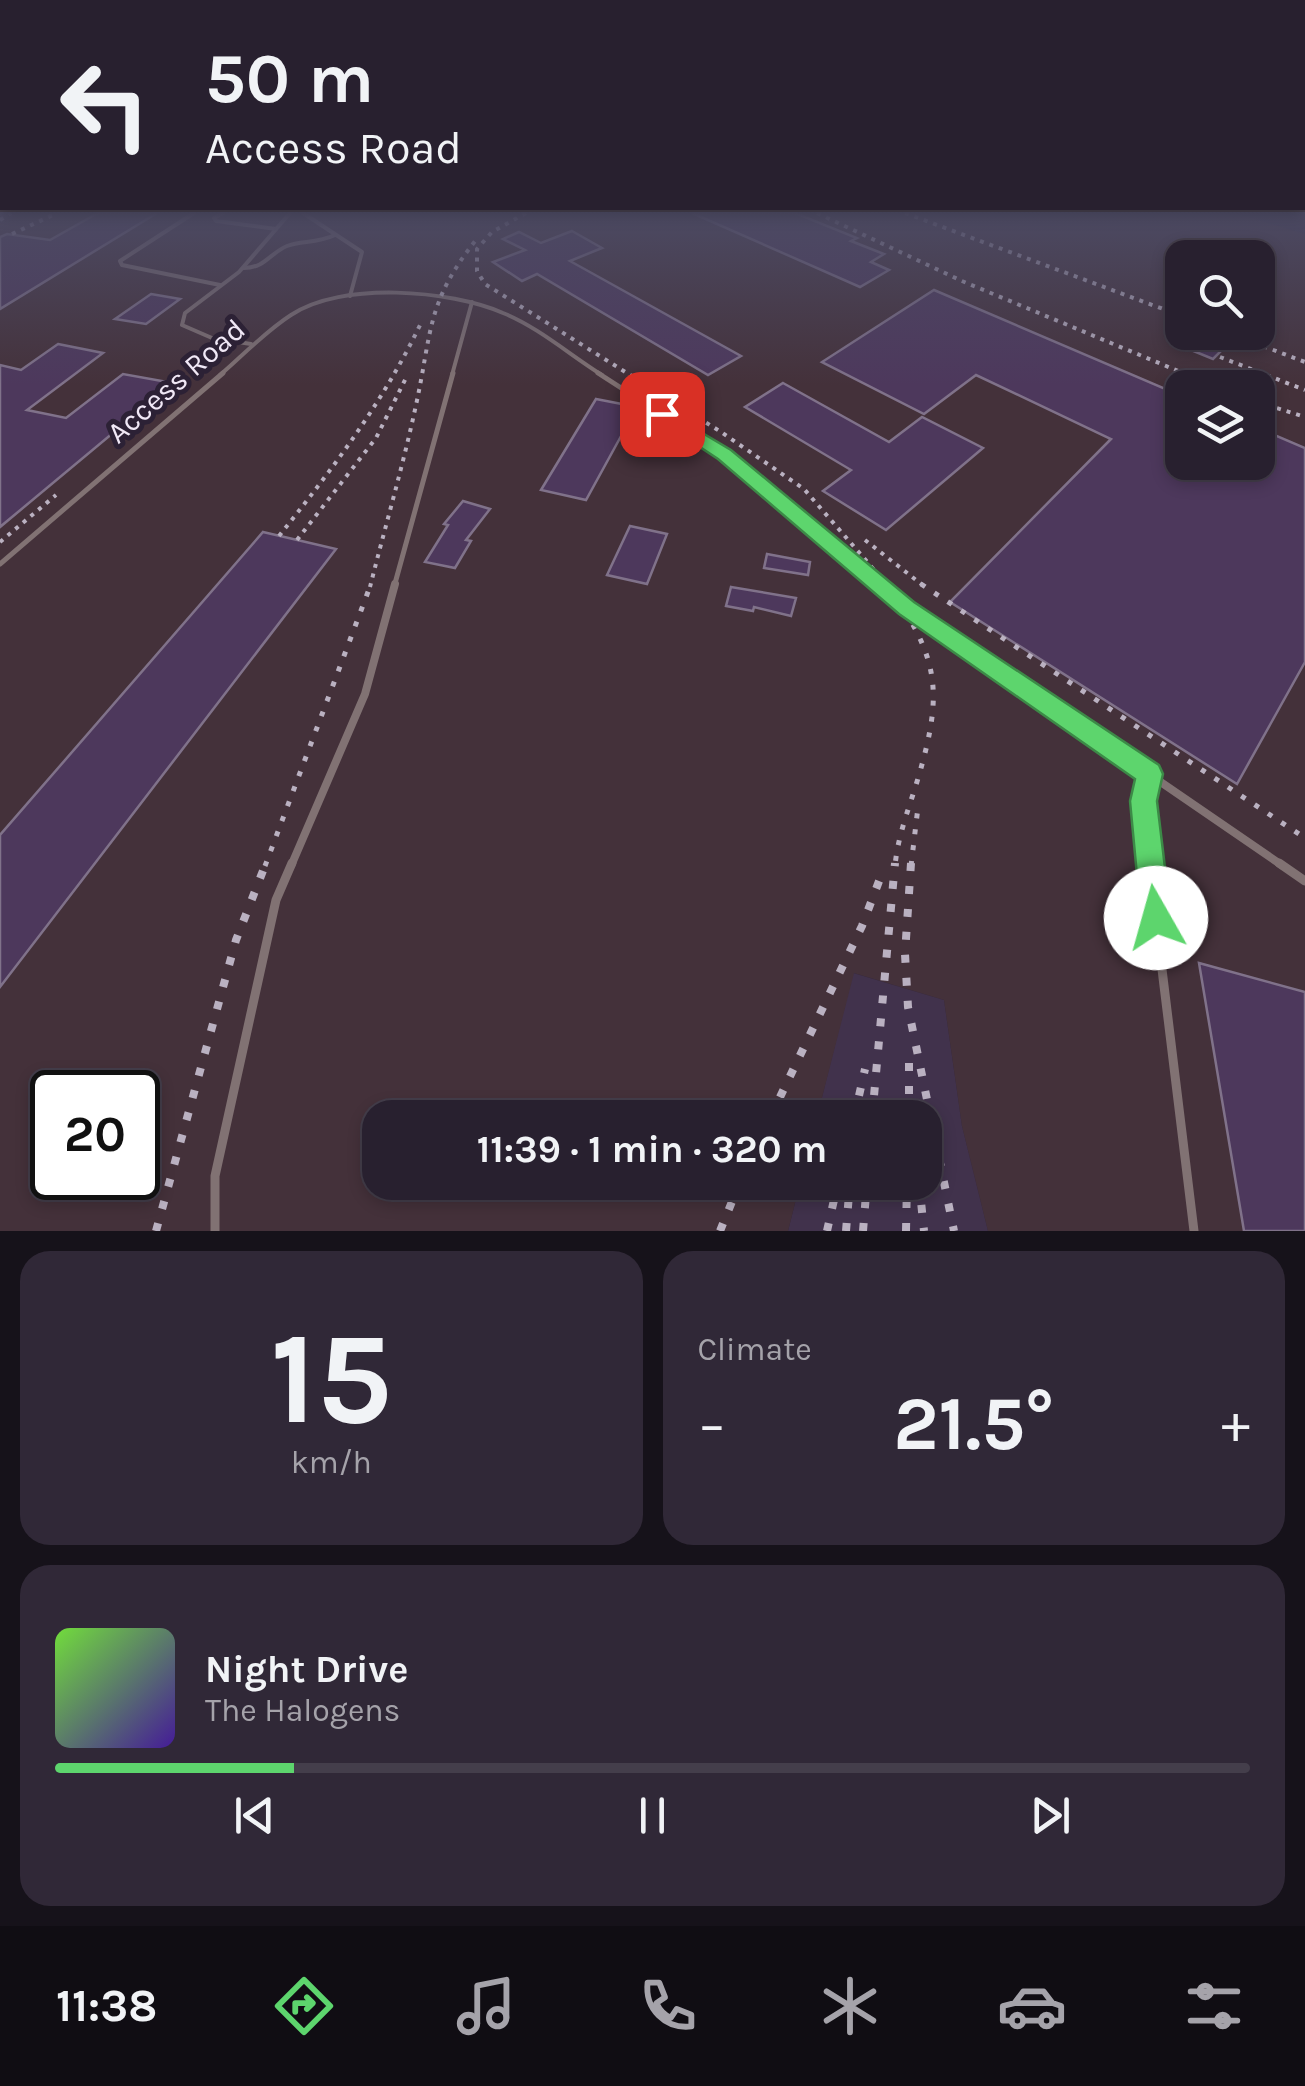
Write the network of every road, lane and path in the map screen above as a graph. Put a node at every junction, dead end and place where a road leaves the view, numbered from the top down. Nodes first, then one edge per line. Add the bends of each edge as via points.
1 (140, 270) edge
2 (240, 270) edge
3 (357, 270) edge
4 (221, 286) junction
5 (350, 296) junction
6 (472, 302) junction
7 (252, 344) junction
8 (0, 564) edge
9 (1150, 774) junction
10 (1305, 880) edge
11 (215, 1231) edge
12 (1194, 1231) edge

1 - 4 lane
2 - 4 lane
3 - 5 lane
4 - 7 lane via 185,313 182,326
5 - 6 lane, Access Road
5 - 7 lane, Access Road via 292,312
6 - 9 lane, Access Road via 507,314 725,455 906,608
6 - 11 lane via 364,694 276,900 215,1176
7 - 8 lane, Access Road
9 - 10 lane, Access Road
9 - 12 lane via 1143,801 1146,839

